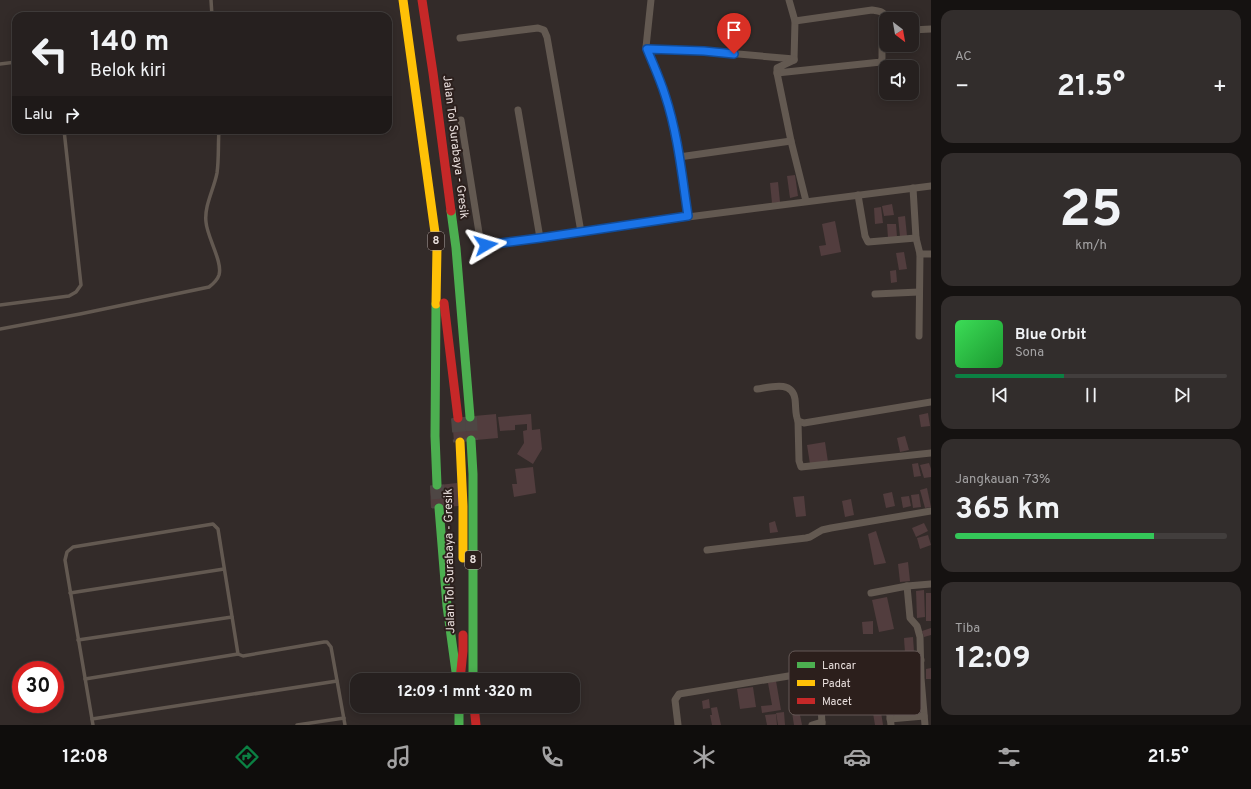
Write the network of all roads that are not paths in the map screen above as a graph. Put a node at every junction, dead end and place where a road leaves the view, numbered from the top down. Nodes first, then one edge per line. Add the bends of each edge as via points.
1 (211, 0) edge
2 (403, 0) edge
3 (422, 0) edge
4 (651, 0) edge
5 (789, 0) edge
6 (212, 12) edge
7 (883, 12) edge
8 (795, 20) junction
9 (931, 29) edge
10 (919, 30) edge
11 (460, 38) dead end
12 (647, 49) junction
13 (882, 52) edge
14 (794, 60) junction
15 (12, 62) edge
16 (0, 64) edge
17 (777, 72) junction
18 (518, 110) dead end
19 (461, 120) dead end
20 (64, 134) edge
21 (219, 134) edge
22 (791, 141) junction
23 (679, 157) junction
24 (931, 186) edge
25 (913, 188) junction
26 (858, 195) junction
27 (806, 201) junction
28 (688, 216) junction
29 (581, 232) junction
30 (540, 238) junction
31 (916, 238) junction
32 (437, 248) junction
33 (920, 254) junction
34 (931, 254) edge
35 (920, 292) junction
36 (875, 294) dead end
37 (0, 305) edge
38 (0, 329) edge
39 (919, 336) dead end
40 (757, 389) dead end
41 (931, 402) edge
42 (470, 417) tunnel mouth
43 (458, 418) tunnel mouth
44 (798, 421) junction
45 (471, 440) tunnel mouth
46 (460, 442) tunnel mouth
47 (931, 453) edge
48 (437, 485) tunnel mouth
49 (439, 508) tunnel mouth
50 (931, 511) edge
51 (707, 550) dead end
52 (463, 567) dead end
53 (224, 569) junction
54 (931, 584) edge
55 (907, 586) junction
56 (70, 593) junction
57 (871, 593) dead end
58 (232, 617) junction
59 (463, 628) dead end
60 (78, 640) junction
61 (921, 651) edge
62 (238, 654) junction
63 (921, 660) edge
64 (456, 673) edge
65 (461, 673) edge
66 (473, 673) edge
67 (789, 675) edge
68 (85, 679) junction
69 (337, 681) junction
70 (459, 713) edge
71 (475, 713) edge
72 (924, 716) junction
73 (344, 718) junction
74 (92, 719) junction
75 (890, 722) edge
76 (822, 724) edge
77 (93, 725) edge
78 (297, 725) edge
79 (345, 725) edge
80 (459, 725) edge
81 (476, 725) edge
82 (678, 725) edge
83 (812, 725) edge
84 (925, 725) edge

1 - 6 lane
2 - 32 highway, Jalan Tol Surabaya - Gresik / 8
3 - 42 highway, Jalan Tol Surabaya - Gresik / 8 via 456,248
4 - 12 street
5 - 8 street
7 - 8 street via 872,10
8 - 14 street
9 - 10 street
11 - 29 street via 538,28 544,30
12 - 14 street via 704,51
12 - 23 street via 665,96
13 - 17 street via 881,62
14 - 17 street via 777,68
15 - 16 lane
17 - 22 street
18 - 30 street
19 - 30 street via 482,243 486,245
20 - 37 lane via 81,285 69,296
21 - 38 lane via 217,171 205,220 219,268 215,282 209,287
22 - 23 street
22 - 27 street
23 - 28 street
24 - 25 street
25 - 26 street
25 - 31 street
26 - 27 street
26 - 31 street via 868,242
27 - 28 street
28 - 29 street
29 - 30 street
31 - 33 street
32 - 43 highway, Jalan Tol Surabaya - Gresik / 8
32 - 48 highway, Jalan Tol Surabaya - Gresik / 8
33 - 34 street
33 - 35 street
35 - 36 street
35 - 39 street
40 - 44 street via 781,386 790,390 793,393
41 - 44 street
44 - 47 street via 801,467
45 - 66 highway, Jalan Tol Surabaya - Gresik / 8
46 - 52 highway, Jalan Tol Surabaya - Gresik / 8
49 - 64 highway, Jalan Tol Surabaya - Gresik via 447,606
50 - 51 street via 831,528 806,538
53 - 56 lane
53 - 56 lane via 218,530 213,524 70,548 65,560
53 - 58 lane
54 - 55 street
55 - 57 street
55 - 61 street via 910,618 917,626
56 - 60 lane
58 - 60 lane
58 - 62 lane
59 - 65 highway, Jalan Tol Surabaya - Gresik
60 - 68 lane
62 - 68 lane
62 - 69 lane via 243,656 327,642 331,647
63 - 72 street
67 - 82 street via 679,694 675,700
68 - 74 lane
69 - 73 lane
69 - 74 lane
70 - 80 highway
71 - 81 highway
72 - 75 street
72 - 84 street
73 - 78 lane
73 - 79 lane
74 - 77 lane
76 - 83 street

